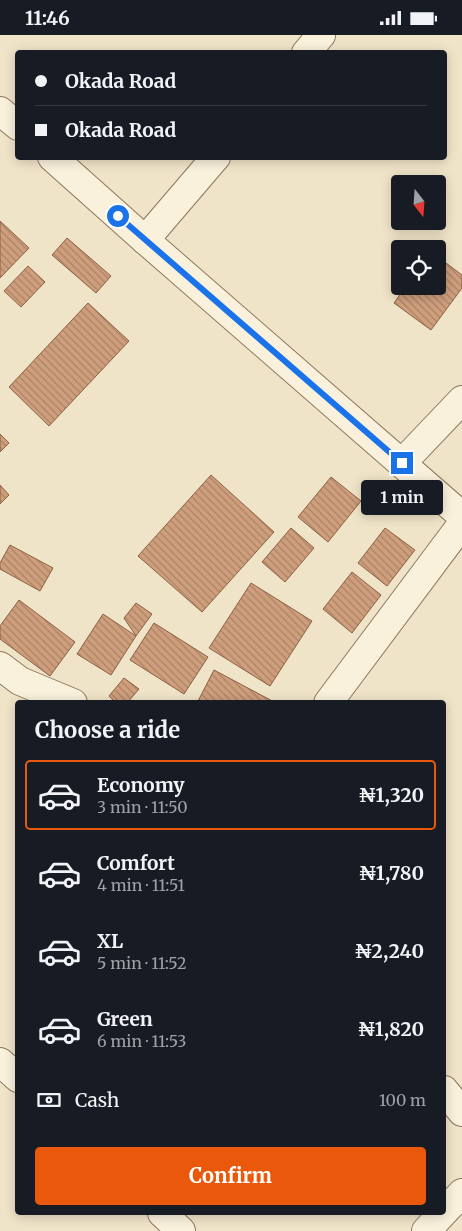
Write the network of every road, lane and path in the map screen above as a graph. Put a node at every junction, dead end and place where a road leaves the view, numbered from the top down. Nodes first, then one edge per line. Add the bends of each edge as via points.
1 (321, 35) edge
2 (308, 50) edge
3 (0, 111) edge
4 (15, 124) edge
5 (55, 160) edge
6 (213, 160) edge
7 (145, 240) junction
8 (462, 400) edge
9 (402, 463) junction
10 (462, 516) edge
11 (462, 524) edge
12 (0, 666) edge
13 (66, 700) edge
14 (330, 700) edge
15 (0, 1062) edge
16 (15, 1075) edge
17 (446, 1092) edge
18 (462, 1111) edge
19 (462, 1193) edge
20 (446, 1210) edge
21 (164, 1215) edge
22 (441, 1215) edge
23 (181, 1231) edge
24 (426, 1231) edge

1 - 2 street
3 - 4 street
5 - 7 street
6 - 7 street
7 - 9 street
8 - 9 street
9 - 10 street
11 - 14 street
12 - 13 street via 20,681
15 - 16 street
17 - 18 street
19 - 20 street
21 - 23 street
22 - 24 street

